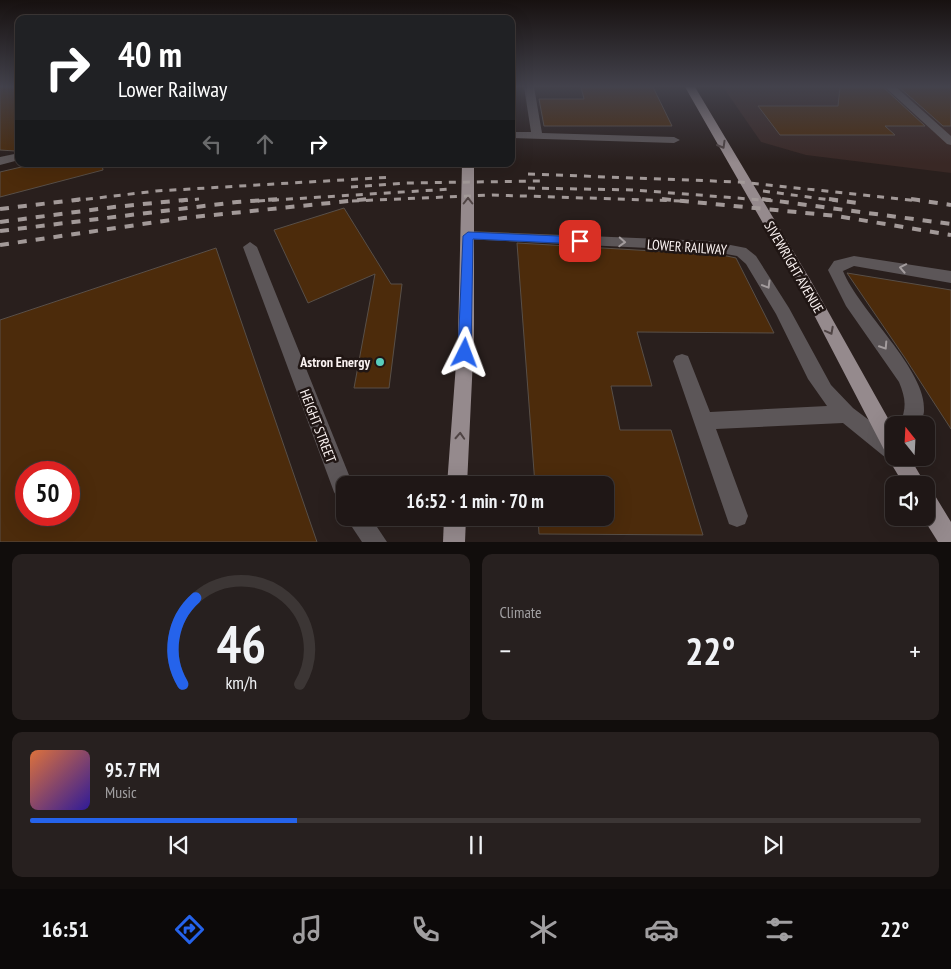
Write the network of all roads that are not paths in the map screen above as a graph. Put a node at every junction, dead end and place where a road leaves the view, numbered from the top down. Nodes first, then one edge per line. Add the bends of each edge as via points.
1 (533, 112) edge
2 (705, 112) edge
3 (918, 112) edge
4 (515, 135) edge
5 (536, 136) junction
6 (674, 140) dead end
7 (950, 141) edge
8 (15, 157) edge
9 (0, 161) edge
10 (468, 167) edge
11 (468, 236) junction
12 (250, 247) dead end
13 (951, 277) edge
14 (682, 360) dead end
15 (846, 414) junction
16 (913, 416) edge
17 (704, 422) junction
18 (885, 433) edge
19 (885, 443) edge
20 (339, 476) edge
21 (458, 476) edge
22 (737, 516) dead end
23 (935, 516) edge
24 (363, 526) edge
25 (455, 526) edge
26 (376, 542) edge
27 (454, 542) edge
28 (951, 542) edge

1 - 5 street
2 -> 18 main road, SIVEWRIGHT AVENUE via 806,285
3 - 7 street
4 - 5 street
5 - 6 street
8 - 9 street
11 -> 10 main road
11 -> 15 street, LOWER RAILWAY via 710,246 741,252 751,260 783,312 814,374
21 -> 11 main road
12 - 20 street, HEIGHT STREET
13 -> 16 street via 854,261 845,262 836,270 841,285 910,388 915,410
14 - 17 street
15 - 17 street
15 - 19 street, LOWER RAILWAY
17 - 22 street
23 - 28 main road
24 - 26 street
25 - 27 main road

